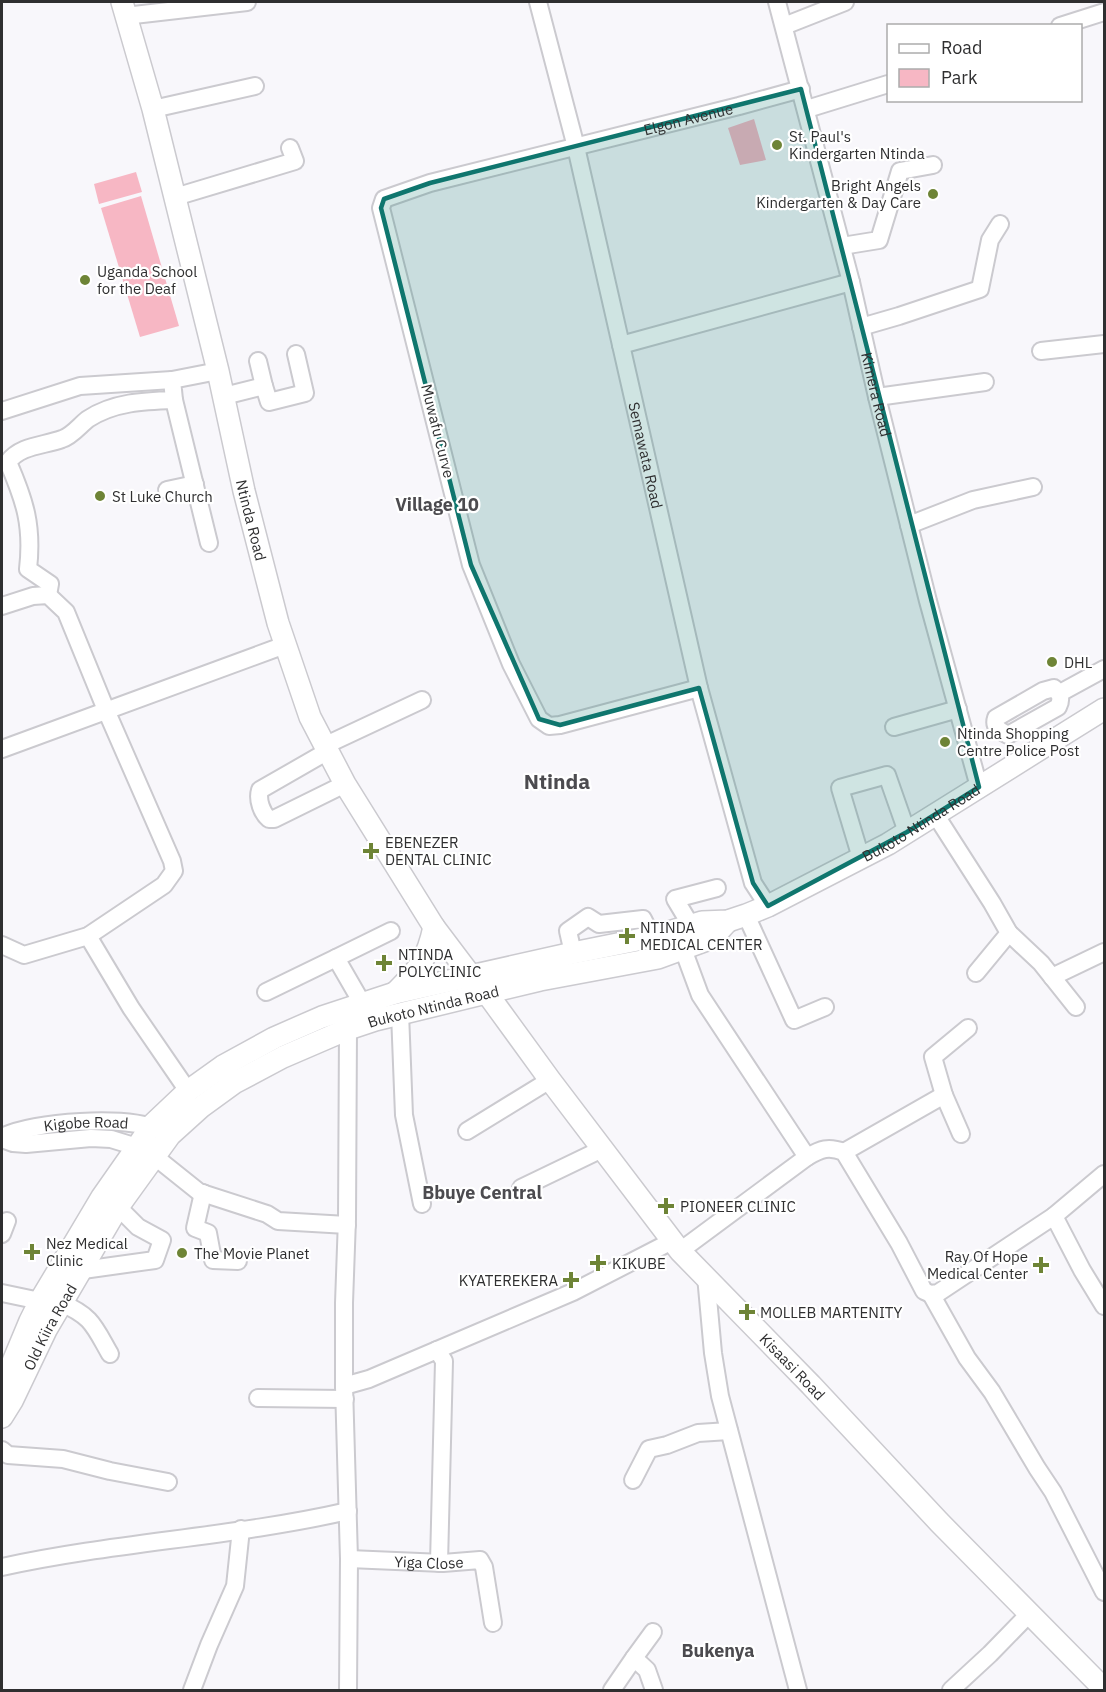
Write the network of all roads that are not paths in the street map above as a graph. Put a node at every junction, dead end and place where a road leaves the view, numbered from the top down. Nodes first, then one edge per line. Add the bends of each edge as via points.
1 (248, 2) edge
2 (538, 2) edge
3 (777, 2) edge
4 (845, 2) edge
5 (123, 9) edge
6 (1104, 12) edge
7 (1066, 24) edge
8 (784, 26) junction
9 (887, 84) edge
10 (255, 86) dead end
11 (801, 89) junction
12 (153, 109) junction
13 (807, 110) junction
14 (576, 147) junction
15 (290, 148) dead end
16 (933, 165) dead end
17 (175, 197) junction
18 (1000, 224) dead end
19 (842, 246) junction
20 (851, 282) junction
21 (861, 327) junction
22 (1104, 344) edge
23 (621, 345) junction
24 (1041, 351) dead end
25 (296, 354) dead end
26 (258, 361) dead end
27 (218, 371) junction
28 (172, 380) junction
29 (985, 382) dead end
30 (264, 386) junction
31 (224, 396) junction
32 (877, 397) junction
33 (174, 400) junction
34 (2, 411) edge
35 (195, 484) junction
36 (1033, 487) dead end
37 (167, 490) dead end
38 (909, 525) junction
39 (209, 543) dead end
40 (48, 596) junction
41 (2, 606) edge
42 (285, 645) junction
43 (1104, 669) edge
44 (699, 688) junction
45 (422, 700) dead end
46 (957, 709) junction
47 (1104, 709) edge
48 (106, 711) junction
49 (1080, 726) junction
50 (894, 727) dead end
51 (327, 748) junction
52 (2, 749) edge
53 (345, 784) junction
54 (979, 787) junction
55 (936, 814) junction
56 (907, 832) junction
57 (861, 858) junction
58 (717, 888) dead end
59 (768, 906) junction
60 (737, 918) junction
61 (690, 924) junction
62 (434, 927) junction
63 (391, 931) dead end
64 (1009, 933) junction
65 (88, 936) junction
66 (652, 937) junction
67 (2, 945) edge
68 (683, 949) junction
69 (1104, 952) edge
70 (573, 953) junction
71 (336, 958) junction
72 (976, 974) dead end
73 (471, 976) junction
74 (1052, 977) junction
75 (266, 992) dead end
76 (486, 992) junction
77 (362, 1003) junction
78 (398, 1003) junction
79 (825, 1007) dead end
80 (1076, 1007) dead end
81 (968, 1028) dead end
82 (348, 1029) junction
83 (550, 1080) junction
84 (188, 1091) junction
85 (944, 1095) junction
86 (467, 1131) dead end
87 (961, 1134) dead end
88 (2, 1138) edge
89 (154, 1142) junction
90 (602, 1149) junction
91 (844, 1152) junction
92 (807, 1157) junction
93 (1104, 1174) edge
94 (521, 1188) dead end
95 (203, 1193) junction
96 (422, 1204) dead end
97 (118, 1207) junction
98 (1054, 1216) junction
99 (347, 1225) junction
100 (676, 1246) junction
101 (238, 1261) dead end
102 (82, 1270) junction
103 (706, 1276) junction
104 (2, 1293) edge
105 (931, 1294) junction
106 (51, 1302) junction
107 (1104, 1306) edge
108 (438, 1350) junction
109 (110, 1354) dead end
110 (2, 1388) edge
111 (345, 1393) junction
112 (258, 1398) dead end
113 (2, 1417) edge
114 (729, 1431) junction
115 (2, 1450) edge
116 (633, 1480) dead end
117 (168, 1482) dead end
118 (348, 1511) junction
119 (241, 1529) junction
120 (349, 1559) junction
121 (439, 1563) junction
122 (2, 1567) edge
123 (1104, 1593) edge
124 (1029, 1614) junction
125 (493, 1623) dead end
126 (653, 1632) dead end
127 (634, 1658) junction
128 (1104, 1689) edge
129 (192, 1690) edge
130 (348, 1690) edge
131 (612, 1690) edge
132 (654, 1690) edge
133 (798, 1690) edge
134 (951, 1690) edge

1 - 5 street
2 - 14 street, Semawata Road
3 - 8 street, Kimera Road
4 - 8 street
5 - 12 main road, Ntinda Road
6 - 7 street
8 - 11 street, Kimera Road
9 - 13 street
10 - 12 street
11 - 13 street, Kimera Road
11 - 14 street, Elgon Avenue
12 - 17 main road, Ntinda Road
13 - 19 street, Kimera Road
14 - 23 street, Semawata Road
14 - 44 street, Muwafu Curve via 430,183 384,199 381,208 471,565 511,664 539,719 549,726 560,725
15 - 17 street via 295,161
16 - 19 street via 900,171 879,240
17 - 27 main road, Ntinda Road
18 - 21 street via 990,240 980,290
19 - 20 street, Kimera Road
20 - 21 street, Kimera Road
20 - 23 street
21 - 32 street, Kimera Road
22 - 24 street
23 - 44 street, Semawata Road
25 - 30 street via 305,393 268,402
26 - 30 street
27 - 28 street
27 - 31 main road, Ntinda Road
28 - 33 street
28 - 34 street via 80,386
29 - 32 street
30 - 31 street
31 - 42 main road, Ntinda Road via 244,491
32 - 38 street, Kimera Road
33 - 35 street
33 - 40 street via 120,405 90,418 64,439 15,452 8,462 27,517 31,542 28,569 50,584
35 - 37 street
35 - 39 street
36 - 38 street via 973,500
38 - 46 street, Kimera Road
40 - 41 street via 33,596
40 - 48 street via 66,612
42 - 48 street
42 - 51 main road, Ntinda Road via 310,717
43 - 49 street via 1059,700
44 - 59 street, Semawata Road via 753,883
45 - 51 street
46 - 50 street
46 - 54 street, Kimera Road
47 - 49 main road, Bukoto Ntinda Road
48 - 52 street
48 - 65 street via 174,872 164,885
49 - 54 main road, Bukoto Ntinda Road
51 - 53 main road, Ntinda Road
51 - 53 street via 260,790 263,811 274,819
53 - 62 main road, Ntinda Road
54 - 55 main road, Bukoto Ntinda Road
55 - 56 main road, Bukoto Ntinda Road
55 - 64 street
56 - 57 main road, Bukoto Ntinda Road
56 - 57 street via 887,775 840,788
57 - 59 main road, Bukoto Ntinda Road
58 - 61 street via 675,898
59 - 60 main road, Bukoto Ntinda Road
60 - 61 main road, Bukoto Ntinda Road
60 - 68 main road, Bukoto Ntinda Road via 707,940
60 - 79 street via 794,1020
61 - 66 main road, Bukoto Ntinda Road
62 - 73 main road, Ntinda Road
62 - 78 main road via 430,947
63 - 71 street
64 - 72 street
64 - 74 street
65 - 67 street via 24,955
65 - 84 street
66 - 70 main road, Bukoto Ntinda Road
66 - 70 street via 643,919 599,924 588,917 568,931
68 - 76 main road, Bukoto Ntinda Road via 658,958
68 - 92 street via 700,995
69 - 74 street
70 - 73 main road, Bukoto Ntinda Road
71 - 75 street
71 - 77 street
73 - 76 main road, Ntinda Road
73 - 78 main road, Bukoto Ntinda Road
74 - 80 street
76 - 78 main road, Bukoto Ntinda Road
76 - 83 main road, Kisaasi Road
77 - 78 main road, Bukoto Ntinda Road
77 - 84 main road, Bukoto Ntinda Road via 274,1038
78 - 82 main road, Bukoto Ntinda Road
78 - 96 street via 404,1115
81 - 85 street via 933,1057
82 - 89 main road, Bukoto Ntinda Road via 234,1083
82 - 99 street
83 - 86 street
83 - 90 main road, Kisaasi Road
84 - 89 main road, Bukoto Ntinda Road
85 - 87 street
85 - 91 street
88 - 89 street, Kigobe Road via 26,1144 101,1138
88 - 89 street, Kigobe Road via 12,1131 98,1122
89 - 95 street
89 - 97 main road, Old Kiira Road
89 - 106 main road, Old Kiira Road via 102,1197
90 - 94 street
90 - 100 main road, Kisaasi Road
91 - 92 street via 832,1147
91 - 105 street via 924,1291
92 - 100 street
93 - 98 street
95 - 99 street via 278,1221
95 - 101 street via 195,1228 208,1233 213,1260
97 - 102 main road, Old Kiira Road
97 - 102 street via 138,1227 162,1240 155,1260
98 - 105 street via 958,1281
98 - 107 street
99 - 111 street
100 - 103 main road, Kisaasi Road
100 - 108 street
102 - 106 main road, Old Kiira Road
103 - 114 street via 713,1353
103 - 124 main road, Kisaasi Road
104 - 106 street
105 - 123 street via 967,1358 1053,1491
106 - 109 street via 78,1310 91,1320
106 - 110 main road, Old Kiira Road via 30,1321
106 - 113 main road, Old Kiira Road
108 - 111 street
108 - 121 street via 444,1361
111 - 112 street
111 - 118 street
114 - 116 street via 698,1432 649,1449
114 - 133 street
115 - 117 street via 8,1455 63,1459
118 - 119 street via 302,1522
118 - 120 street
119 - 122 street
119 - 129 street via 235,1586
120 - 121 street, Yiga Close
120 - 130 street
121 - 125 street, Yiga Close via 480,1560
124 - 128 main road, Kisaasi Road
124 - 134 street
126 - 127 street
127 - 131 street
127 - 132 street via 647,1670

